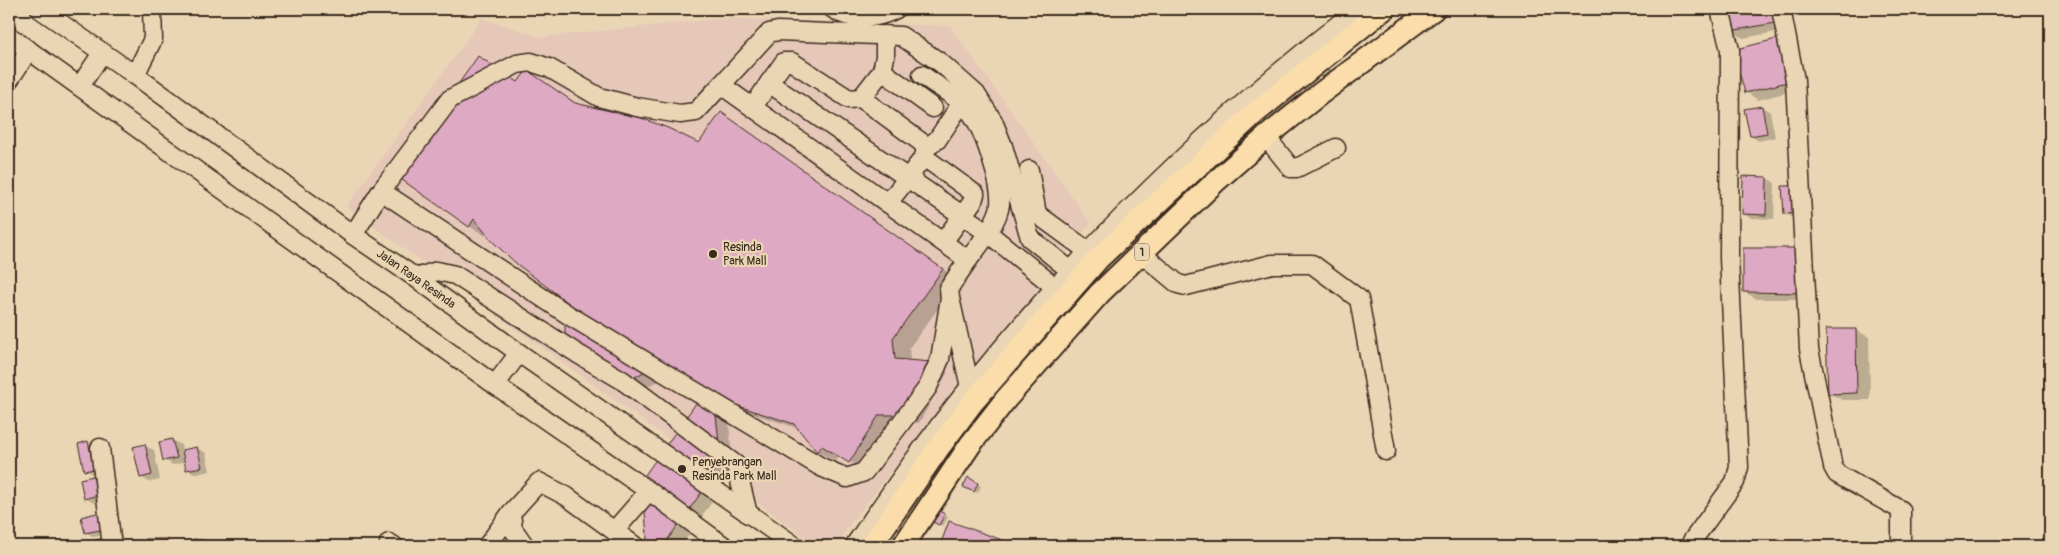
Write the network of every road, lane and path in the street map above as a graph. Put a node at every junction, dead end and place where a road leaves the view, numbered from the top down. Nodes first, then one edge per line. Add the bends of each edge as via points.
1 (40, 9) edge
2 (152, 9) edge
3 (833, 9) edge
4 (896, 9) edge
5 (1358, 9) edge
6 (1384, 9) edge
7 (1434, 9) edge
8 (1720, 9) edge
9 (1781, 9) edge
10 (885, 35) junction
11 (9, 36) edge
12 (28, 50) junction
13 (102, 53) junction
14 (882, 71) junction
15 (135, 75) junction
16 (922, 75) dead end
17 (9, 80) edge
18 (769, 83) junction
19 (721, 85) junction
20 (80, 86) junction
21 (861, 98) junction
22 (962, 104) junction
23 (753, 107) junction
24 (933, 108) dead end
25 (1266, 137) junction
26 (1336, 148) dead end
27 (925, 152) junction
28 (1029, 170) dead end
29 (908, 177) junction
30 (382, 191) junction
31 (888, 203) junction
32 (963, 215) junction
33 (988, 233) junction
34 (353, 235) junction
35 (943, 242) junction
36 (1090, 252) junction
37 (1141, 253) junction
38 (968, 260) junction
39 (1071, 271) junction
40 (416, 278) junction
41 (1055, 287) junction
42 (950, 298) junction
43 (519, 353) junction
44 (495, 386) junction
45 (970, 387) junction
46 (100, 448) dead end
47 (1386, 451) dead end
48 (649, 491) junction
49 (511, 513) junction
50 (748, 514) junction
51 (615, 530) junction
52 (112, 546) edge
53 (487, 546) edge
54 (525, 546) edge
55 (635, 546) edge
56 (724, 546) edge
57 (795, 546) edge
58 (854, 546) edge
59 (871, 546) edge
60 (902, 546) edge
61 (1692, 546) edge
62 (1901, 546) edge

1 - 13 street, Jalan Raya Resinda
2 - 15 street via 153,39
3 - 4 street via 861,17
5 - 36 street via 1194,146
6 - 59 main road, 1 via 1255,113 1099,258 973,402
7 - 25 main road, 1
8 - 61 street via 1730,50 1729,258 1739,467 1735,482 1692,541
9 - 62 street via 1794,80 1809,349 1833,467 1836,474 1901,510
10 - 14 street
10 - 19 street via 769,33
10 - 39 street via 901,36 941,63 976,94 994,121 1028,235
11 - 12 street
12 - 17 street
12 - 20 street
13 - 15 street, Jalan Raya Resinda
13 - 20 street
14 - 21 street
14 - 24 street
15 - 34 street, Jalan Raya Resinda
16 - 22 street
18 - 21 street via 788,61 849,99
18 - 23 street
18 - 29 street
19 - 23 street
19 - 30 street via 696,112 680,114 599,97 549,68 531,62 517,64 450,99
20 - 44 street
21 - 27 street via 911,134
22 - 27 street
22 - 33 street via 971,112 984,134 995,176 1000,204
23 - 31 street
25 - 26 street via 1291,168
25 - 37 main road, 1
27 - 29 street
27 - 32 street via 975,194
28 - 36 street via 1037,214
29 - 31 street
29 - 32 street
30 - 34 street
30 - 42 street via 570,316 821,467 847,478 864,472 928,387 940,359
31 - 35 street
32 - 33 street
32 - 35 street
33 - 38 street
33 - 41 street
34 - 40 street, Jalan Raya Resinda
35 - 38 street
36 - 39 street
37 - 47 street via 1178,284 1186,286 1272,264 1312,264 1359,299
37 - 60 main road, 1 via 1082,312 1006,399 970,445
38 - 42 street via 949,288
39 - 41 street
40 - 43 street, Jalan Raya Resinda
40 - 50 street via 437,271 455,274 622,380 736,465
41 - 45 street
42 - 45 street
43 - 44 street
43 - 50 street, Jalan Raya Resinda
44 - 48 street
45 - 58 street
46 - 52 street
48 - 51 street
48 - 56 street
49 - 51 street via 539,482 566,496
49 - 53 street
49 - 54 street via 513,529
50 - 57 street, Jalan Raya Resinda
51 - 55 street

